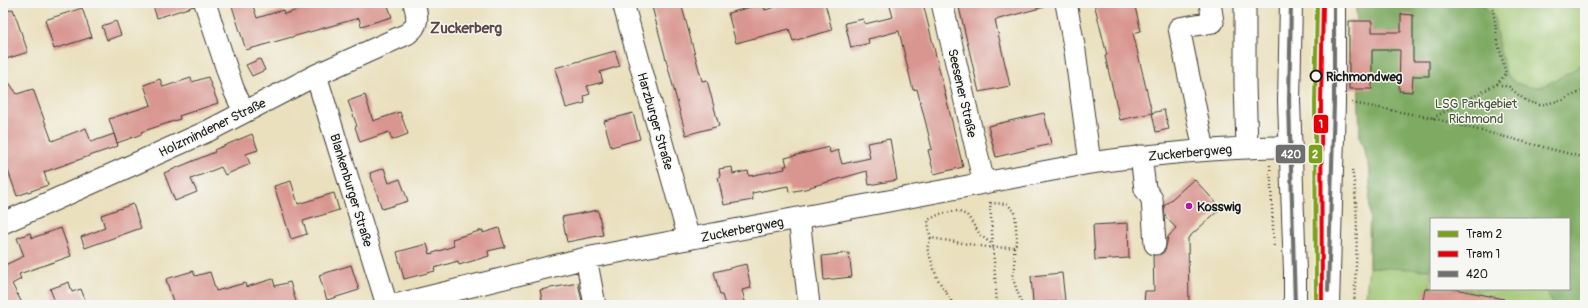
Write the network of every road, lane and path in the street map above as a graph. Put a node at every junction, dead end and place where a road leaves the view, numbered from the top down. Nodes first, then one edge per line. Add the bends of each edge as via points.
1 (205, 3) edge
2 (414, 3) edge
3 (623, 3) edge
4 (942, 3) edge
5 (1066, 3) edge
6 (1210, 3) edge
7 (1245, 3) edge
8 (1291, 3) edge
9 (1334, 3) edge
10 (1492, 3) edge
11 (316, 75) junction
12 (1497, 84) junction
13 (1585, 90) edge
14 (1349, 103) dead end
15 (244, 112) junction
16 (1432, 118) junction
17 (1290, 146) junction
18 (1247, 147) junction
19 (1204, 150) junction
20 (1141, 156) junction
21 (1585, 158) edge
22 (1090, 162) junction
23 (984, 183) junction
24 (990, 203) junction
25 (799, 218) junction
26 (3, 223) edge
27 (931, 238) junction
28 (689, 239) junction
29 (1155, 244) dead end
30 (993, 246) junction
31 (1014, 247) junction
32 (586, 258) junction
33 (997, 303) edge
34 (387, 305) edge
35 (395, 305) edge
36 (595, 305) edge
37 (809, 305) edge
38 (951, 305) edge
39 (1009, 305) edge
40 (1022, 305) edge
41 (1295, 305) edge
42 (1328, 305) edge

1 - 15 street via 233,88
2 - 11 street, Holzmindener Straße via 418,18 413,30
3 - 28 street, Harzburger Straße
4 - 23 street, Seesener Straße
5 - 22 street
6 - 19 street via 1213,22 1180,28
7 - 18 street
8 - 17 main road
9 - 42 main road
10 - 12 path via 1498,44 1506,74
11 - 15 street, Holzmindener Straße
11 - 34 street, Blankenburger Straße
12 - 13 path via 1509,87 1526,101 1540,105 1563,100
12 - 16 path
14 - 16 path
15 - 26 street, Holzmindener Straße via 208,131
16 - 21 path
17 - 18 street, Zuckerbergweg
17 - 41 main road
18 - 19 street, Zuckerbergweg
19 - 20 street, Zuckerbergweg
20 - 22 street, Zuckerbergweg
20 - 29 street via 1144,189 1152,199
22 - 23 street, Zuckerbergweg
23 - 24 path
23 - 25 street, Zuckerbergweg
24 - 30 path
24 - 31 path via 1007,204 1015,212 1017,242
25 - 28 street, Zuckerbergweg
25 - 37 street
27 - 30 path
27 - 30 path via 928,220 940,214 957,211 967,215 981,236
27 - 38 path via 927,248 937,278 951,300
28 - 32 street, Zuckerbergweg
30 - 31 path
30 - 33 path
31 - 40 path via 1015,267 1012,276
32 - 35 street, Zuckerbergweg
32 - 36 street
33 - 39 path

